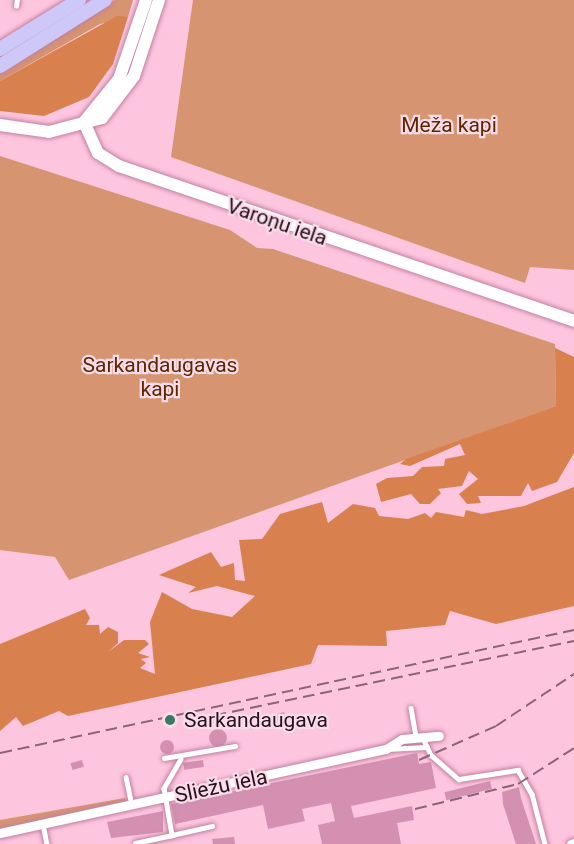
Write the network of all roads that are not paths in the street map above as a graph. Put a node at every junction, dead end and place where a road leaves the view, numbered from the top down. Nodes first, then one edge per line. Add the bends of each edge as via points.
1 (79, 0) edge
2 (105, 0) edge
3 (146, 0) edge
4 (159, 0) edge
5 (0, 49) edge
6 (0, 66) edge
7 (84, 122) junction
8 (0, 125) edge
9 (574, 321) edge
10 (411, 708) dead end
11 (439, 736) dead end
12 (419, 737) junction
13 (235, 746) dead end
14 (427, 747) junction
15 (386, 749) junction
16 (164, 758) dead end
17 (181, 759) junction
18 (126, 777) dead end
19 (165, 798) junction
20 (132, 805) junction
21 (43, 824) junction
22 (212, 826) dead end
23 (0, 833) edge
24 (172, 835) junction
25 (135, 843) edge
26 (46, 844) edge
27 (545, 844) edge

1 - 5 main road
2 - 6 main road
3 - 7 street via 119,79
4 - 7 street via 128,88 102,118
7 - 8 street via 49,132
7 - 9 street, Varoņu iela via 98,153 119,166
10 - 12 lane
11 - 12 street, Sliežu iela
12 - 14 lane
12 - 15 street, Sliežu iela
13 - 17 lane
14 - 15 lane
14 - 27 lane via 459,779 518,770 532,794
15 - 19 street, Sliežu iela
16 - 17 lane
17 - 19 lane via 164,788
18 - 20 lane
19 - 20 street, Sliežu iela
19 - 24 lane
20 - 21 street, Sliežu iela
21 - 23 street, Sliežu iela
21 - 26 lane
22 - 24 lane
24 - 25 lane

